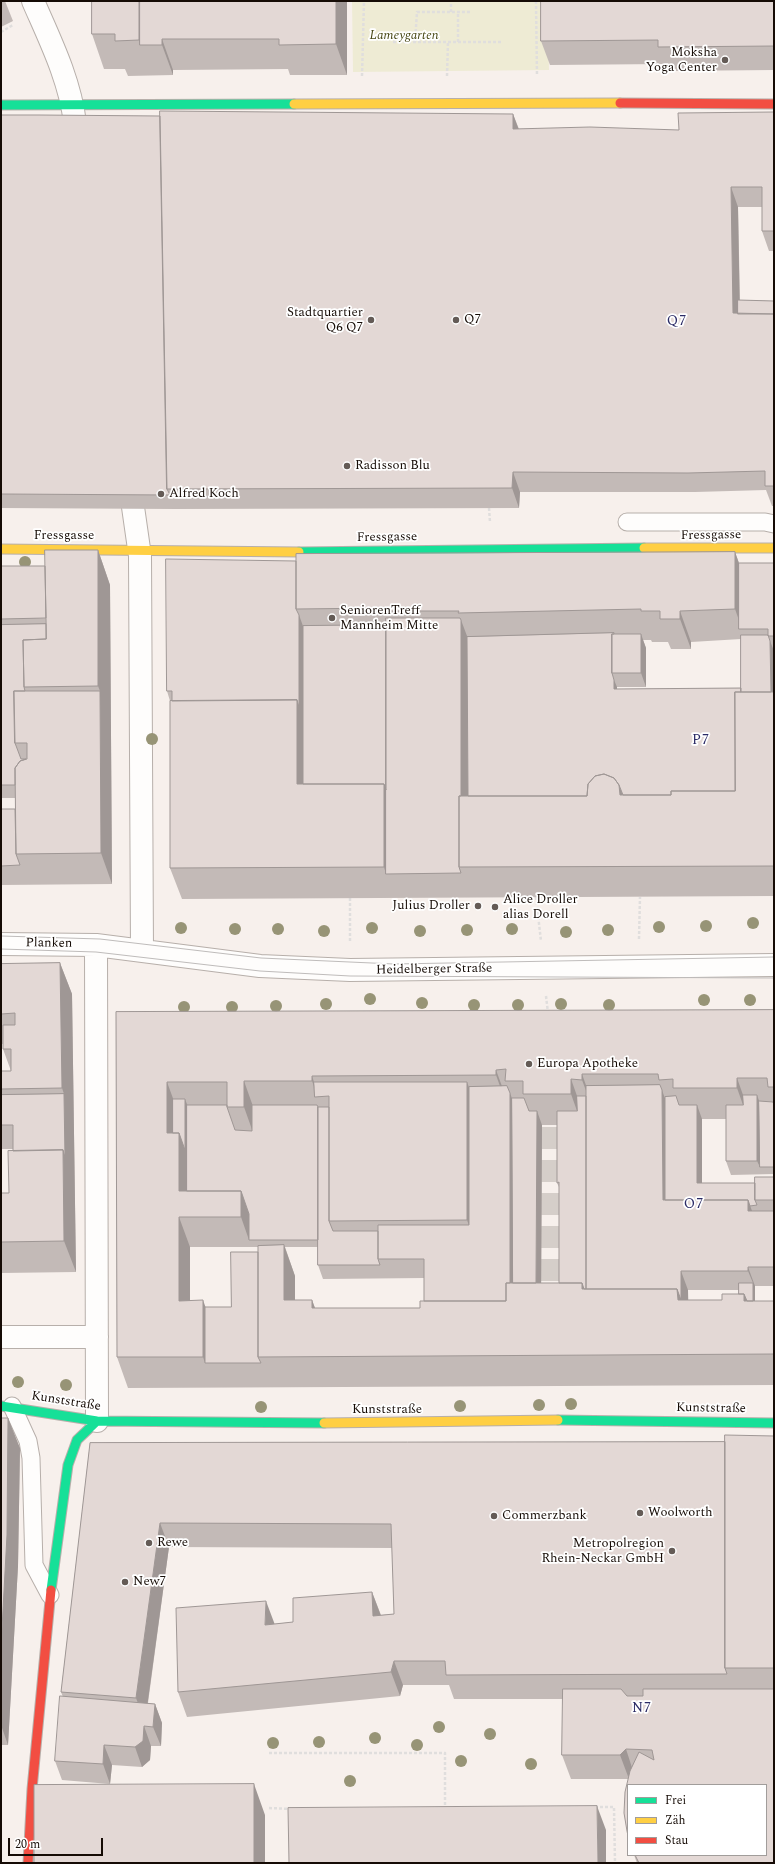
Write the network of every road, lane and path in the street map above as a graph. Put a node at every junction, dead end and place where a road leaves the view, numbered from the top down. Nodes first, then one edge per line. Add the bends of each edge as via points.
1 (33, 1) edge
2 (364, 1) edge
3 (536, 1) edge
4 (451, 2) edge
5 (451, 12) junction
6 (458, 12) junction
7 (471, 12) dead end
8 (393, 42) dead end
9 (415, 42) junction
10 (448, 42) junction
11 (458, 42) junction
12 (501, 42) dead end
13 (362, 77) dead end
14 (538, 103) junction
15 (446, 104) junction
16 (774, 104) edge
17 (1, 105) edge
18 (73, 105) junction
19 (79, 146) edge
20 (126, 457) edge
21 (627, 522) dead end
22 (774, 524) edge
23 (774, 548) edge
24 (1, 549) edge
25 (139, 549) junction
26 (536, 897) edge
27 (640, 897) edge
28 (350, 898) edge
29 (1, 944) edge
30 (96, 945) junction
31 (142, 951) junction
32 (774, 965) edge
33 (638, 968) junction
34 (544, 969) junction
35 (350, 970) junction
36 (548, 1014) edge
37 (1, 1337) edge
38 (97, 1337) junction
39 (6, 1406) edge
40 (97, 1421) junction
41 (774, 1422) edge
42 (58, 1540) junction
43 (26, 1565) junction
44 (50, 1595) junction
45 (269, 1753) dead end
46 (591, 1807) edge
47 (269, 1808) dead end
48 (293, 1808) edge
49 (438, 1808) edge
50 (445, 1808) junction
51 (453, 1808) edge
52 (445, 1816) edge
53 (28, 1863) edge
54 (615, 1863) edge

1 - 18 street via 56,55
2 - 13 path
3 - 14 path
4 - 5 path
5 - 6 path
5 - 9 path via 416,12
6 - 7 path
6 - 11 path
8 - 9 path
9 - 10 path
10 - 11 path
10 - 15 path
11 - 12 path
14 - 15 street
14 - 16 street
15 - 18 street
17 - 18 street
18 - 19 street
20 - 25 street
21 - 22 lane
23 - 25 street, Fressgasse via 498,548 350,552
24 - 25 street, Fressgasse
25 - 31 street
26 - 34 path
27 - 33 path
28 - 35 path
29 - 30 street, Planken
30 - 31 street, Heidelberger Straße
30 - 38 street
31 - 35 street, Heidelberger Straße via 260,966
32 - 33 street, Heidelberger Straße
33 - 34 street, Heidelberger Straße
34 - 35 street, Heidelberger Straße
34 - 36 path
37 - 38 street
38 - 40 street
39 - 40 street, Kunststraße
39 - 43 lane via 28,1441 32,1458
40 - 41 street, Kunststraße
40 - 42 street via 77,1440 68,1465
42 - 43 lane via 46,1556
42 - 44 street
43 - 44 lane
44 - 53 street via 32,1789
45 - 50 path via 445,1753
46 - 54 path via 614,1807
47 - 48 path
49 - 50 path
50 - 51 path
50 - 52 path

